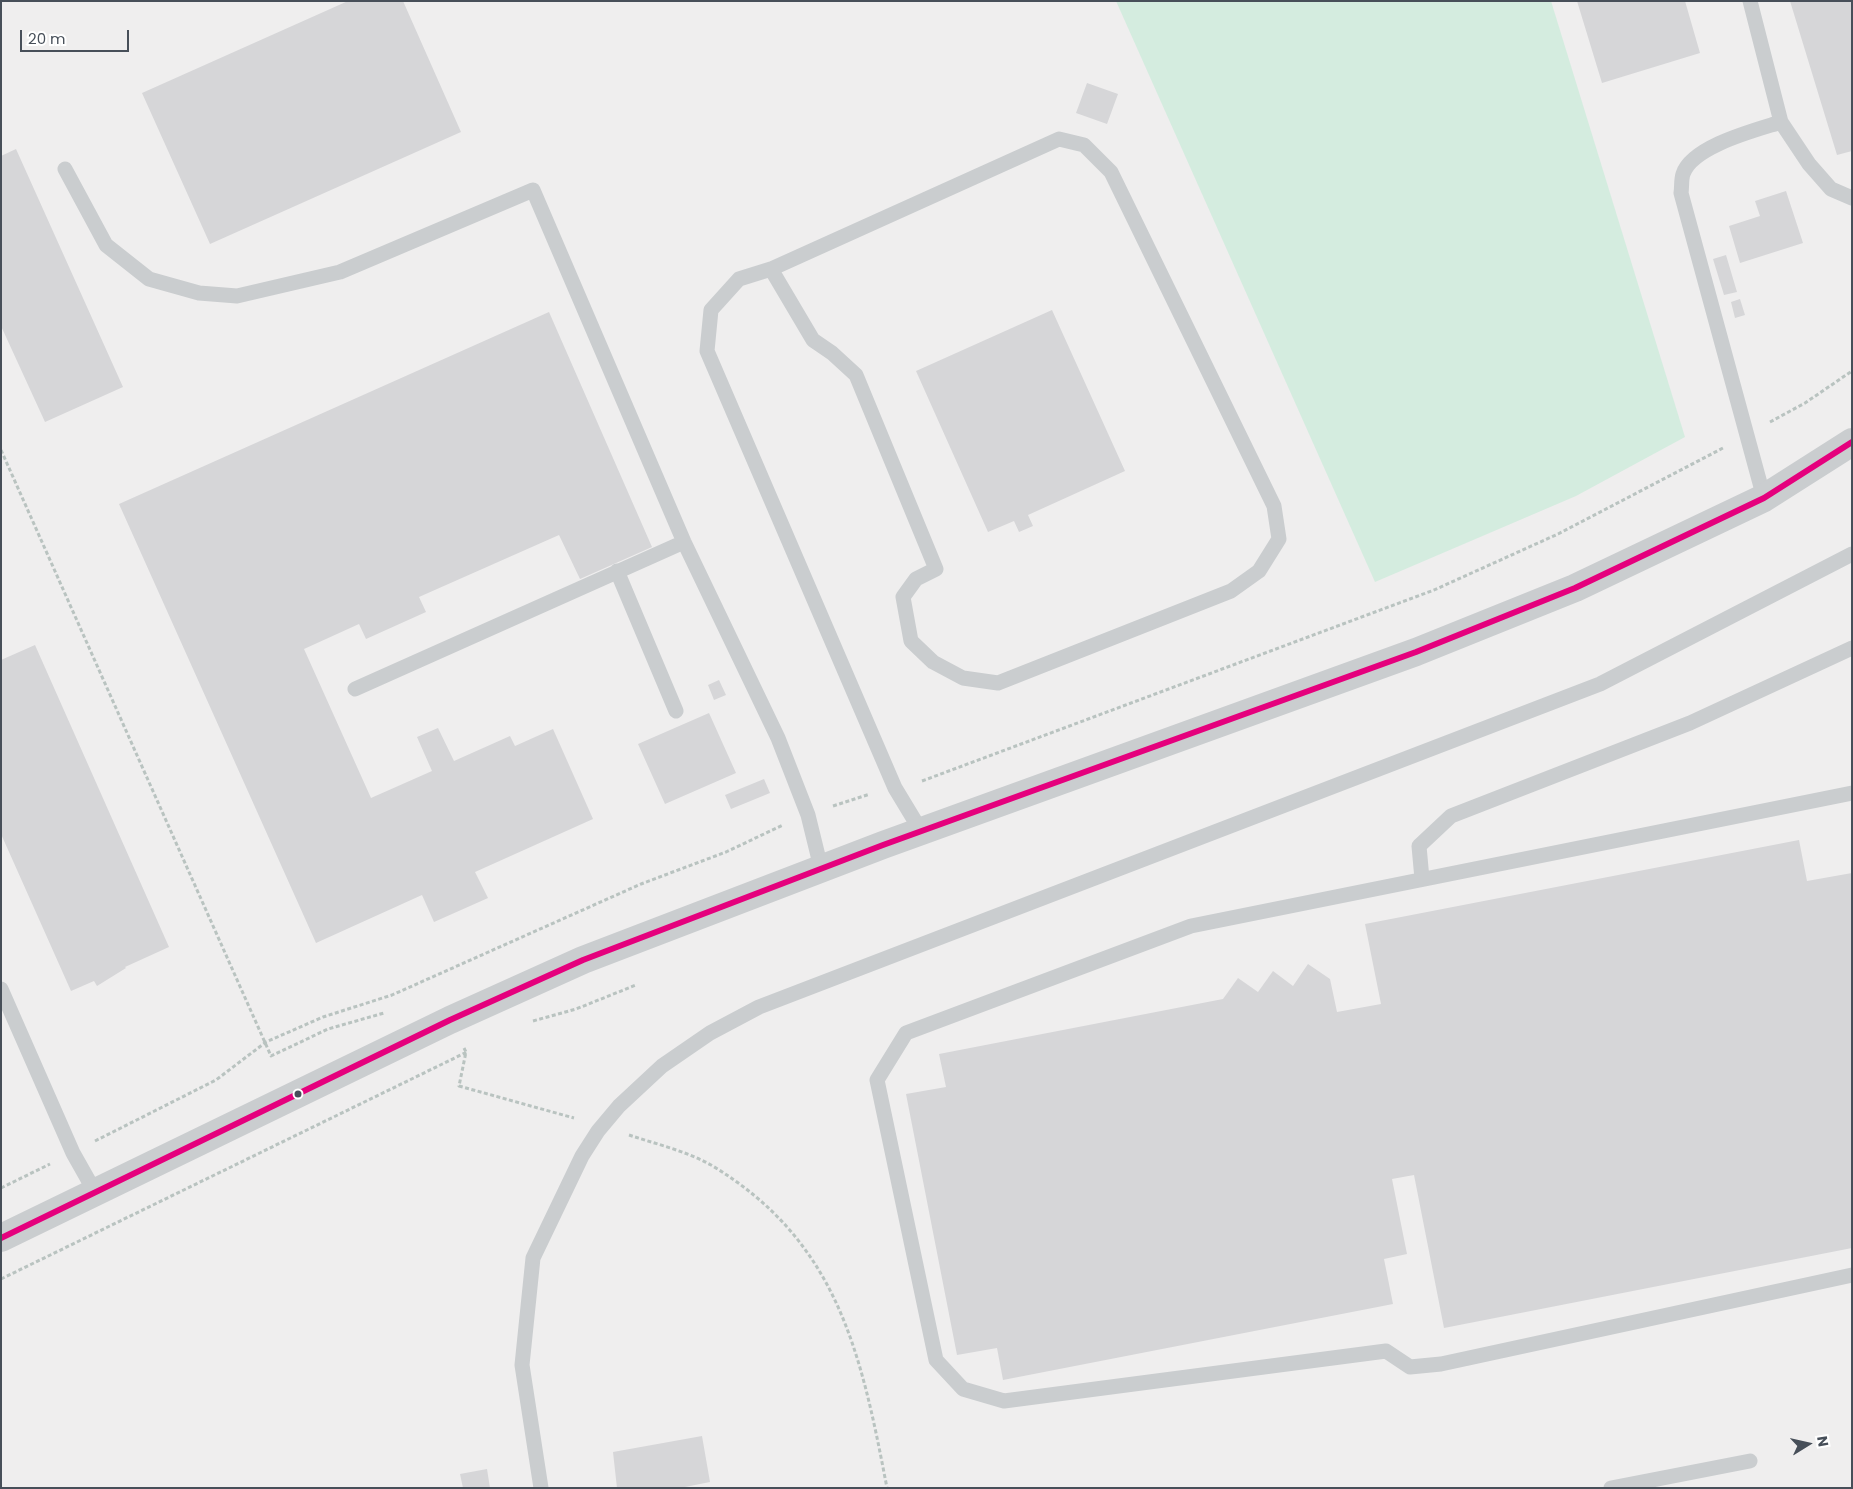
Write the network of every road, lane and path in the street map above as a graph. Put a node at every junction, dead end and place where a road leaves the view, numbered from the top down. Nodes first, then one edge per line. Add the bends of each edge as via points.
1 (1750, 1) edge
2 (1782, 122) junction
3 (64, 169) dead end
4 (1852, 198) edge
5 (771, 269) junction
6 (1852, 371) edge
7 (1747, 435) junction
8 (1852, 442) edge
9 (1, 450) edge
10 (1764, 498) junction
11 (684, 542) junction
12 (1852, 554) edge
13 (617, 571) junction
14 (1852, 648) edge
15 (354, 689) dead end
16 (676, 711) dead end
17 (895, 788) junction
18 (1852, 793) edge
19 (808, 815) junction
20 (921, 831) junction
21 (822, 868) junction
22 (1422, 879) junction
23 (636, 984) dead end
24 (1, 989) edge
25 (393, 1011) dead end
26 (450, 1020) junction
27 (524, 1024) dead end
28 (266, 1042) junction
29 (474, 1048) dead end
30 (466, 1052) junction
31 (598, 1131) junction
32 (73, 1153) junction
33 (1, 1188) edge
34 (95, 1192) junction
35 (1, 1238) edge
36 (1852, 1275) edge
37 (1, 1279) edge
38 (1750, 1461) dead end
39 (541, 1488) edge
40 (887, 1488) edge
41 (1610, 1488) edge

1 - 2 lane
2 - 4 lane via 1820,176 1832,189
2 - 7 lane via 1713,145 1683,172 1685,215
3 - 11 lane via 106,245 149,279 199,293 237,296 340,272 532,190
5 - 5 lane via 1059,139 1084,146 1111,172 1274,506 1279,538 1259,571 1231,591 998,682 963,678 933,662 911,640 903,597 916,579 936,569 856,375 813,340
5 - 17 lane via 739,280 711,310 707,350
6 - 7 path via 1805,403
7 - 10 lane
7 - 17 path via 1558,534 1434,590 931,779
8 - 10 street
9 - 28 path
10 - 20 street via 1575,588 1425,649
11 - 13 lane
11 - 19 lane via 778,738
12 - 31 lane via 1600,684 759,1008 710,1033 662,1066 619,1106
13 - 15 lane
13 - 16 lane
14 - 22 lane via 1690,723 1451,816 1419,846
17 - 19 path via 846,800
17 - 20 lane
18 - 22 lane
19 - 21 lane
19 - 28 path via 726,852 641,884 392,995 323,1017
20 - 21 street
21 - 26 street via 583,960
22 - 36 lane via 1191,926 906,1033 877,1080 936,1360 963,1389 1004,1401 1386,1351 1410,1367 1442,1364
23 - 27 path via 576,1009
24 - 32 lane
25 - 28 path via 328,1029 272,1056
26 - 30 path
26 - 34 street
28 - 32 path via 216,1080
29 - 30 path
30 - 31 path via 459,1086 574,1118
30 - 37 path
31 - 39 lane via 582,1156 533,1258 522,1366
31 - 40 path via 610,1140 618,1131 709,1164 769,1210 809,1253 826,1279 857,1354
32 - 33 path
32 - 34 lane
34 - 35 street
38 - 41 lane

